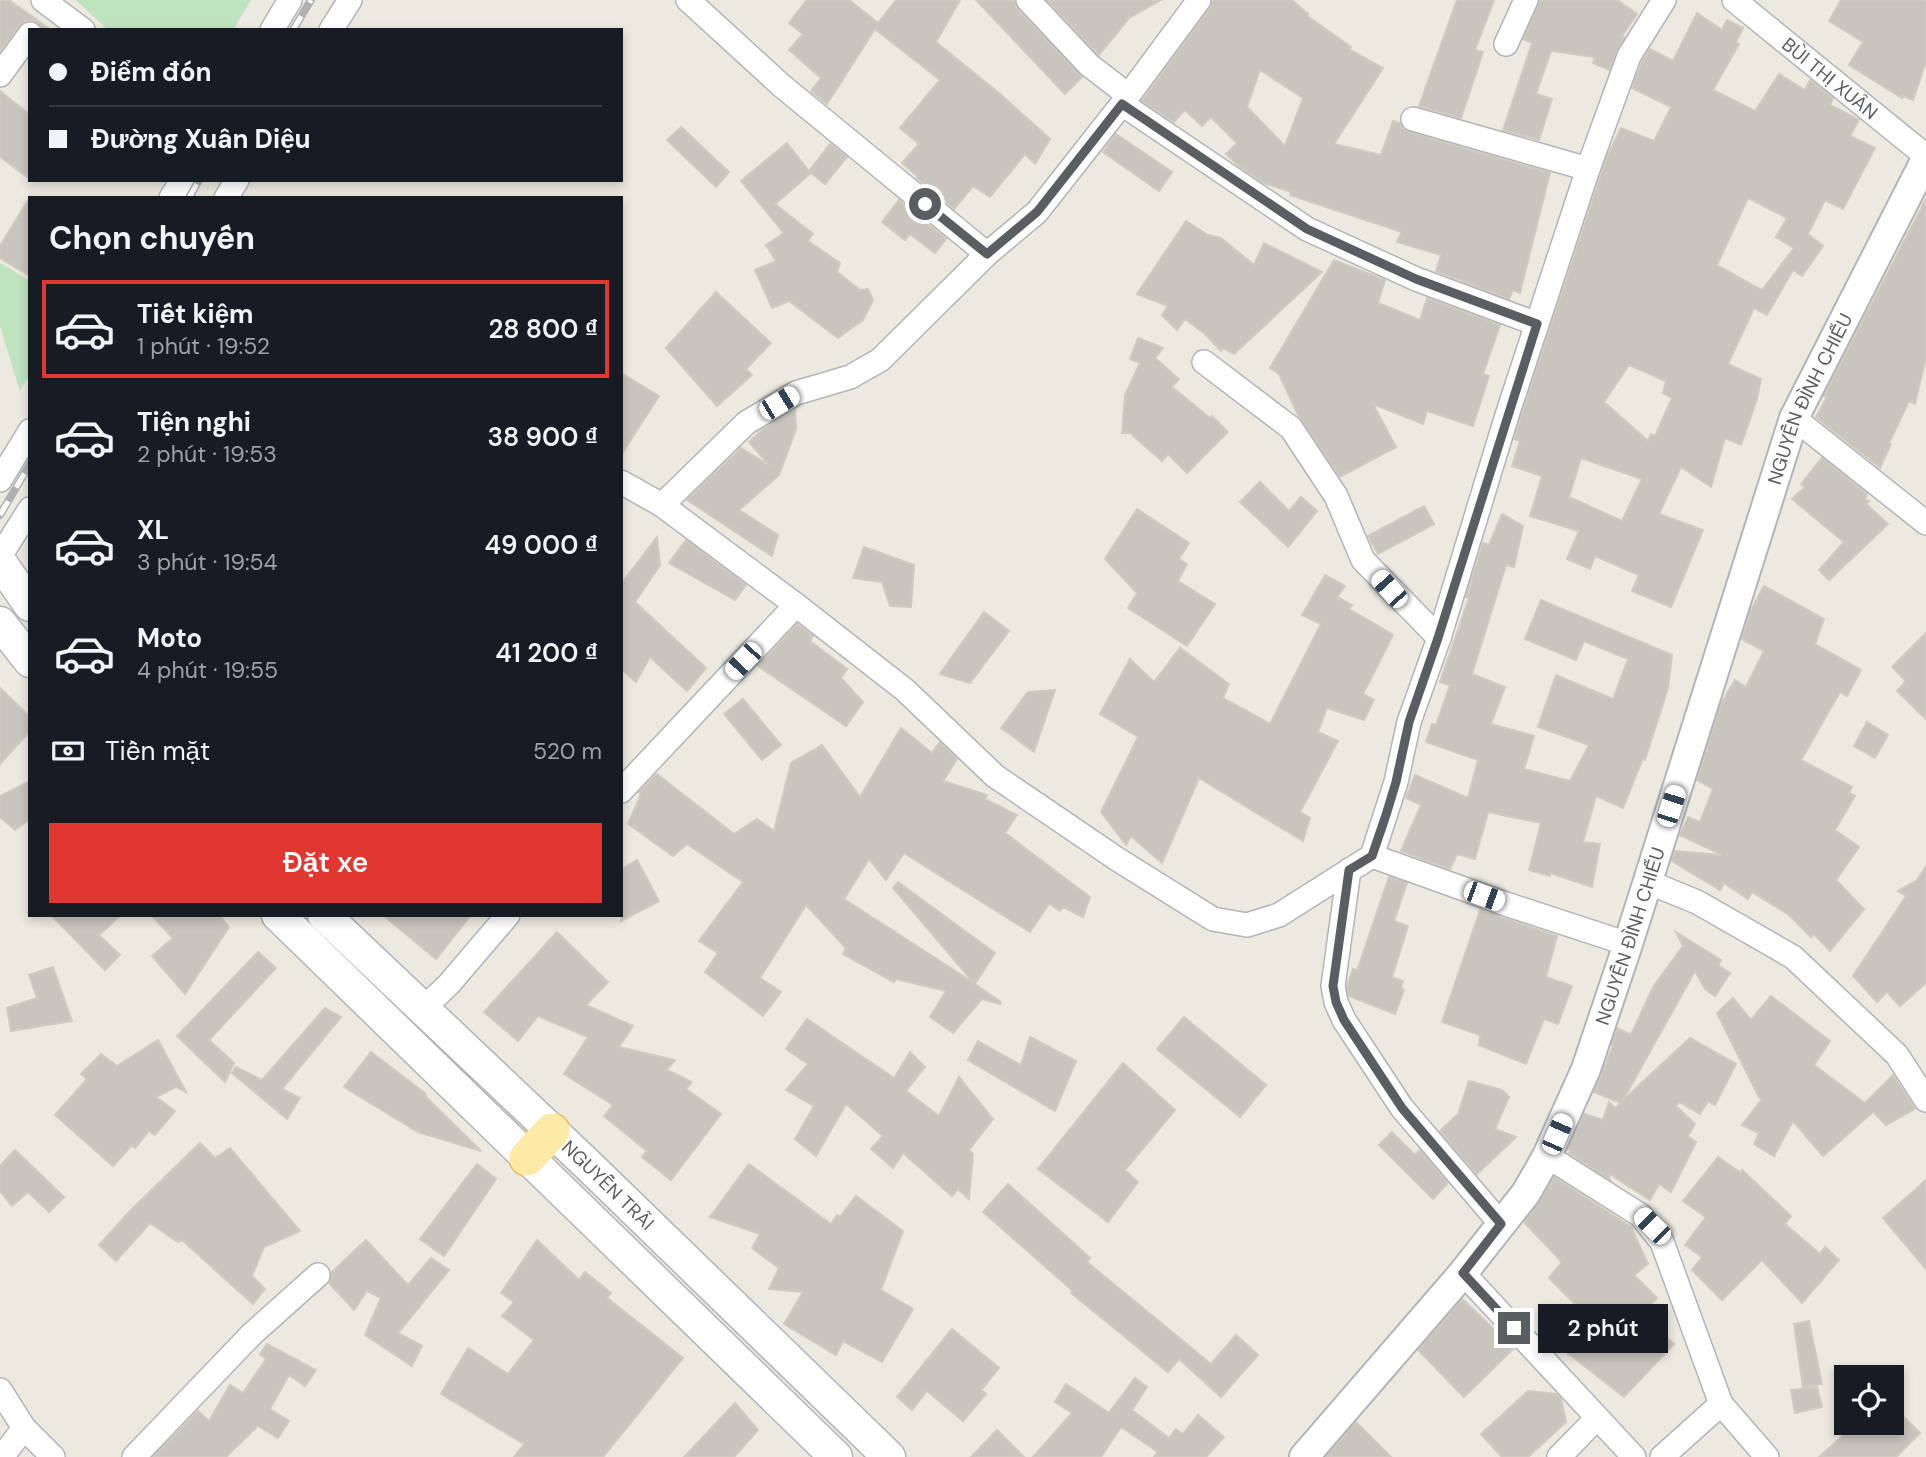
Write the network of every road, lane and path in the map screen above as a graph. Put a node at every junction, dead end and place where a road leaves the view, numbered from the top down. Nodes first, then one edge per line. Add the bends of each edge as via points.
1 (290, 0) edge
2 (350, 0) edge
3 (688, 0) edge
4 (1027, 0) edge
5 (1199, 0) edge
6 (1526, 0) edge
7 (1664, 0) edge
8 (1734, 0) edge
9 (47, 3) edge
10 (34, 28) edge
11 (79, 28) edge
12 (273, 28) edge
13 (332, 28) edge
14 (28, 37) edge
15 (1506, 44) dead end
16 (0, 75) edge
17 (1125, 99) junction
18 (1413, 119) dead end
19 (1926, 157) edge
20 (1588, 169) junction
21 (987, 254) junction
22 (1537, 324) junction
23 (1204, 362) dead end
24 (1794, 418) junction
25 (28, 433) edge
26 (0, 480) edge
27 (623, 483) edge
28 (662, 505) junction
29 (28, 512) edge
30 (1926, 523) edge
31 (0, 556) edge
32 (0, 562) edge
33 (28, 602) edge
34 (796, 605) junction
35 (0, 623) edge
36 (1438, 638) junction
37 (28, 658) edge
38 (623, 789) edge
39 (1372, 856) junction
40 (1349, 870) junction
41 (1648, 882) junction
42 (280, 917) edge
43 (326, 917) edge
44 (506, 917) edge
45 (1628, 944) junction
46 (423, 1009) junction
47 (1926, 1100) edge
48 (552, 1131) junction
49 (1548, 1156) junction
50 (527, 1158) junction
51 (1501, 1224) junction
52 (1463, 1273) junction
53 (318, 1275) dead end
54 (0, 1390) edge
55 (1721, 1404) junction
56 (1597, 1418) junction
57 (24, 1428) junction
58 (2, 1457) edge
59 (53, 1457) edge
60 (134, 1457) edge
61 (836, 1457) edge
62 (889, 1457) edge
63 (1304, 1457) edge
64 (1559, 1457) edge
65 (1634, 1457) edge
66 (1662, 1457) edge
67 (1767, 1457) edge

1 - 12 street
2 - 13 street
3 - 21 street via 782,86
4 - 17 street
5 - 17 street
6 - 15 street
7 - 20 street via 1629,56
8 - 19 street, BÙI THỊ XUÂN
9 - 10 street
9 - 11 street
14 - 16 street
17 - 21 street via 1037,212
17 - 22 street via 1307,229 1416,279
18 - 20 street
19 - 24 street, NGUYỄN ĐÌNH CHIỂU
20 - 22 street
21 - 28 street via 880,360 849,377 796,393 746,423
22 - 36 street
23 - 36 street via 1291,428 1336,496 1363,560
24 - 30 street
24 - 41 street, NGUYỄN ĐÌNH CHIỂU
25 - 26 street
27 - 28 street
28 - 34 street
29 - 31 street
32 - 33 main road
34 - 38 street
34 - 40 street via 905,690 995,776 1213,919 1247,925 1279,915
35 - 37 main road
36 - 39 street
39 - 40 street
39 - 45 street
40 - 51 street via 1333,986 1336,1002 1402,1108
41 - 45 street, NGUYỄN ĐÌNH CHIỂU
41 - 47 street via 1697,902 1793,957 1897,1055
42 - 50 main road, NGUYỄN TRÃI
43 - 46 main road, NGUYỄN TRÃI
44 - 46 street
45 - 49 street, NGUYỄN ĐÌNH CHIỂU via 1586,1069
46 - 48 main road, NGUYỄN TRÃI
48 - 50 main road
48 - 62 main road, NGUYỄN TRÃI
49 - 51 street, NGUYỄN ĐÌNH CHIỂU
49 - 55 street via 1652,1226 1662,1242
50 - 61 main road, NGUYỄN TRÃI
51 - 52 street, NGUYỄN ĐÌNH CHIỂU
52 - 56 street
52 - 63 street, NGUYỄN ĐÌNH CHIỂU
53 - 60 street via 252,1334
54 - 57 street
55 - 66 street
55 - 67 street
56 - 64 street
56 - 65 street
57 - 58 street
57 - 59 street

